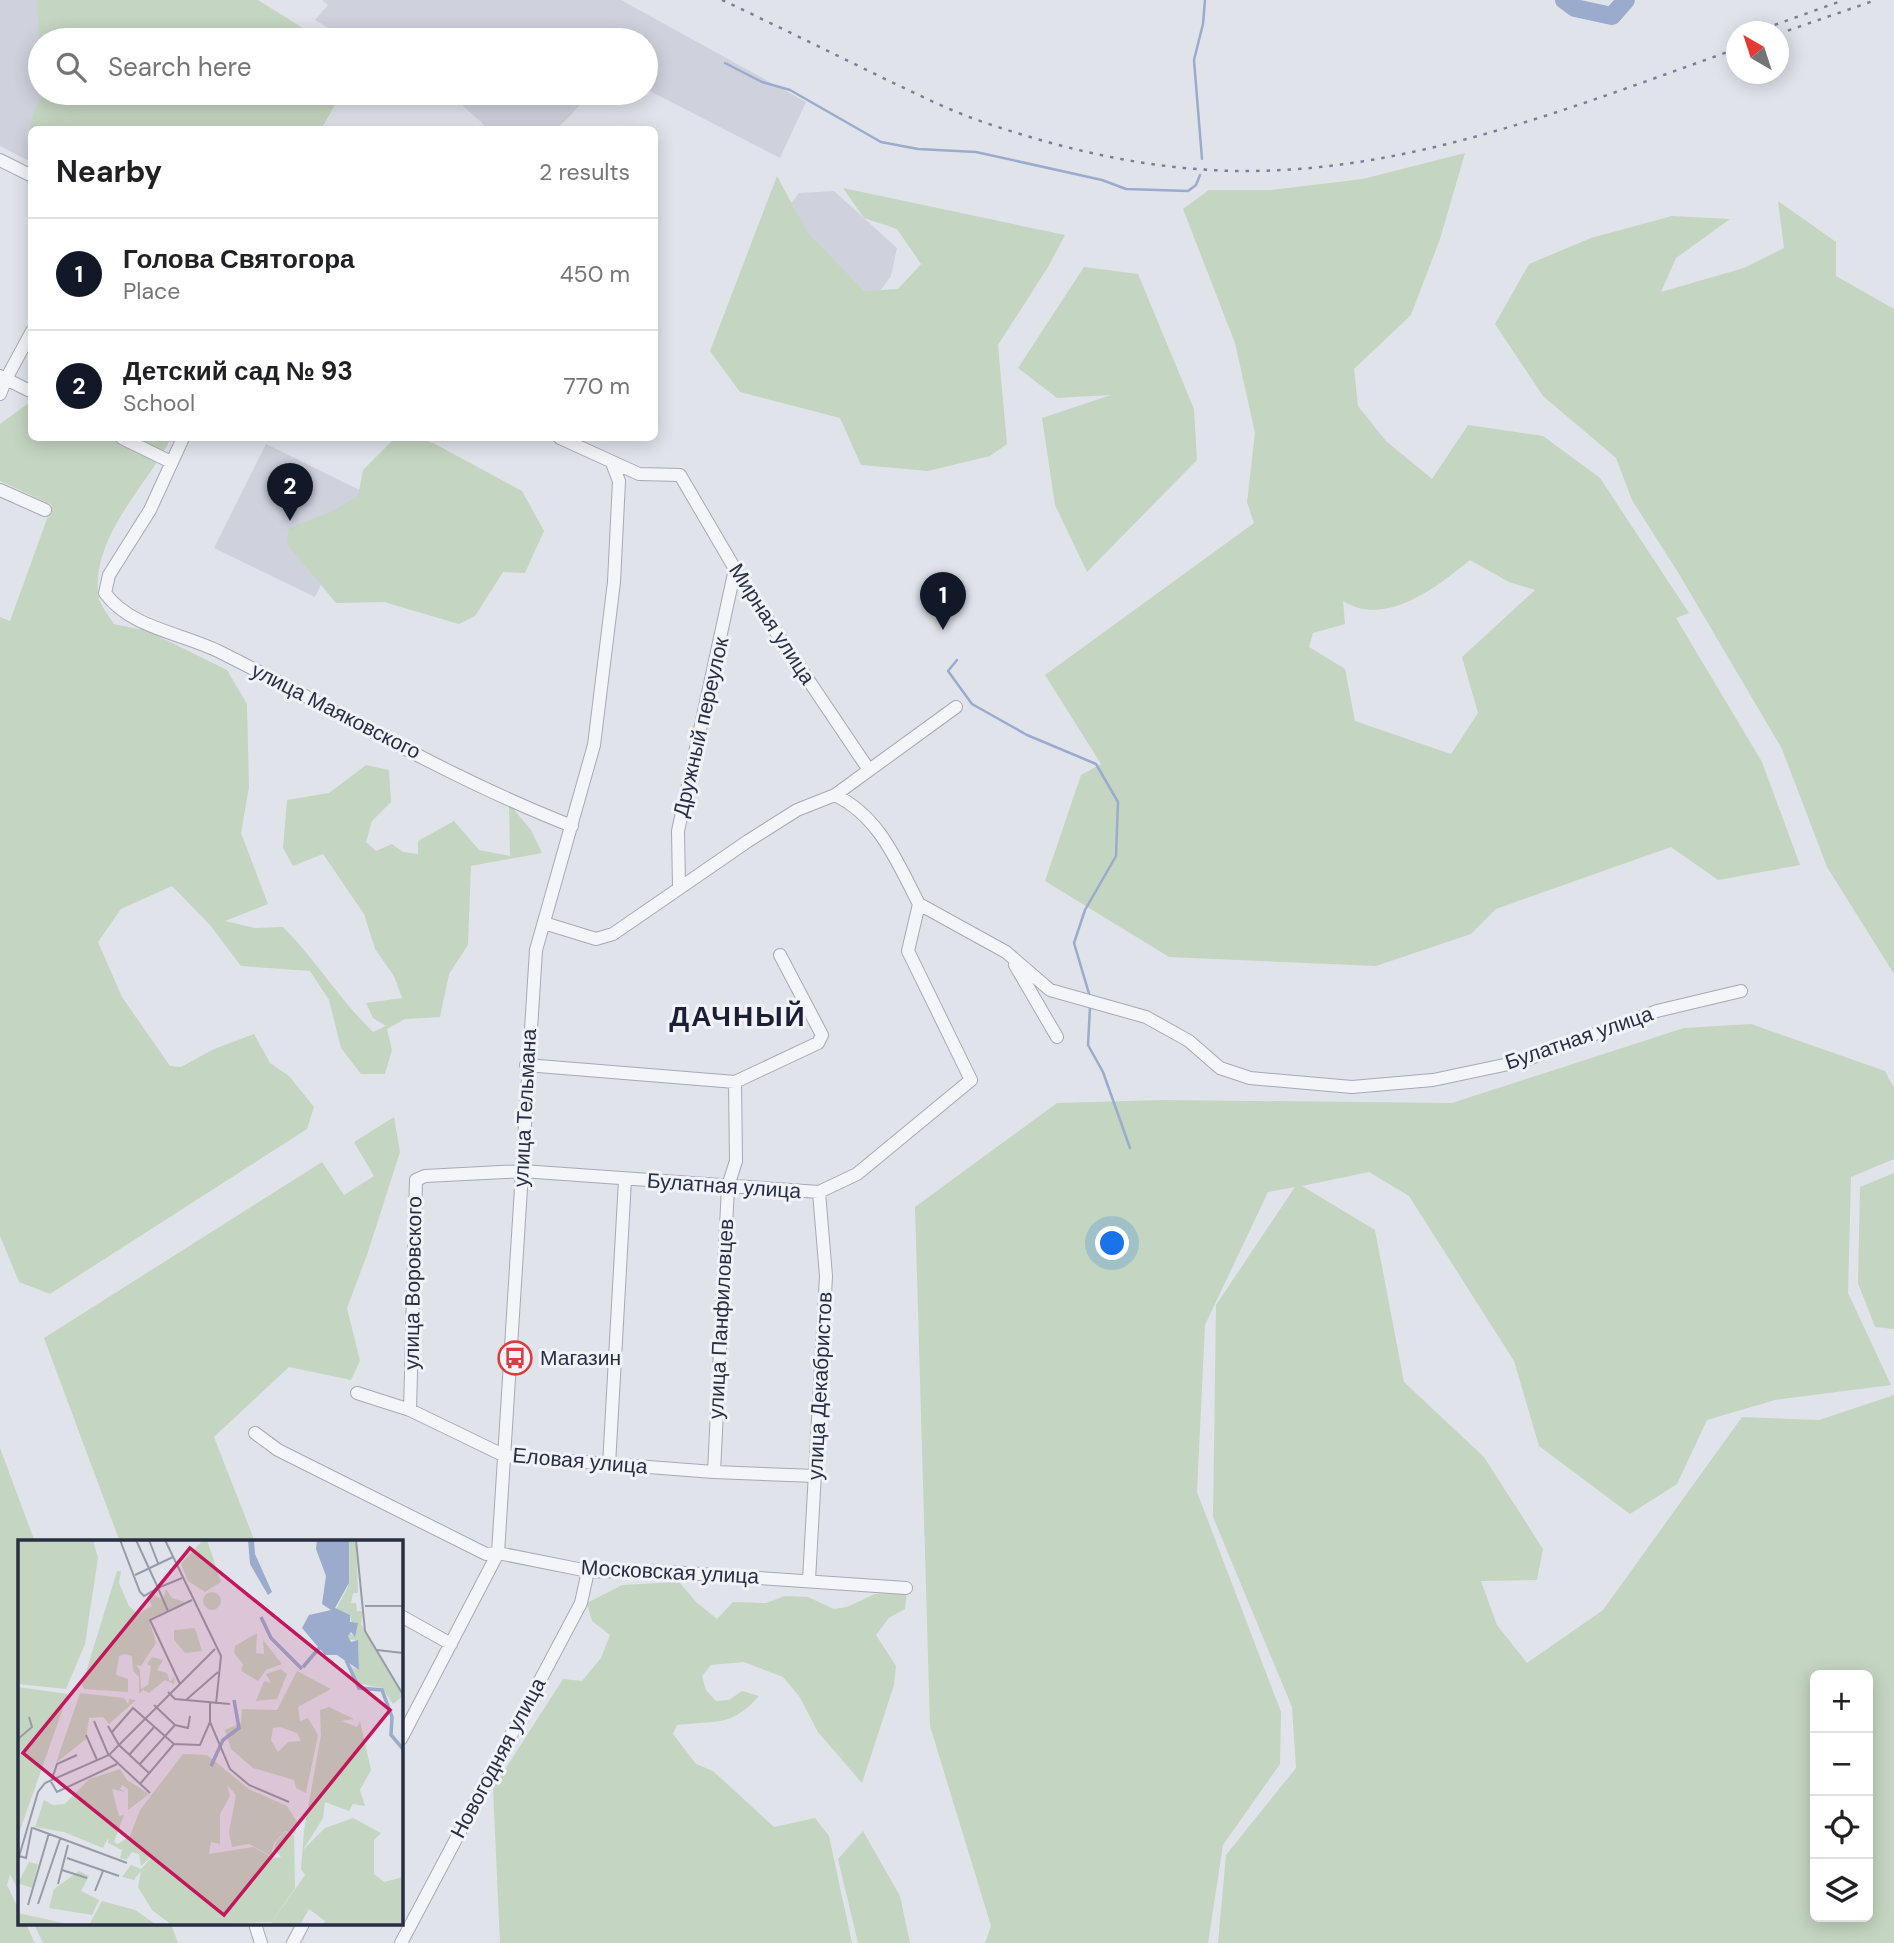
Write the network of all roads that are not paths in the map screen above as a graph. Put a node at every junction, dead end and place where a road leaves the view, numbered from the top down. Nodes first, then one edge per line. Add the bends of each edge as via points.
1 (0, 160) edge
2 (28, 174) edge
3 (28, 337) edge
4 (3, 377) edge
5 (28, 389) edge
6 (0, 394) edge
7 (128, 441) edge
8 (182, 441) edge
9 (566, 441) edge
10 (171, 463) junction
11 (612, 463) junction
12 (0, 490) edge
13 (45, 510) dead end
14 (735, 569) junction
15 (956, 707) dead end
16 (869, 770) junction
17 (835, 795) junction
18 (572, 826) junction
19 (679, 886) junction
20 (919, 904) junction
21 (544, 923) junction
22 (1006, 952) junction
23 (780, 955) dead end
24 (1741, 991) dead end
25 (1057, 1037) dead end
26 (526, 1065) junction
27 (735, 1083) junction
28 (522, 1171) junction
29 (625, 1180) junction
30 (728, 1186) junction
31 (819, 1192) junction
32 (358, 1393) dead end
33 (410, 1410) junction
34 (255, 1433) dead end
35 (505, 1456) junction
36 (609, 1465) junction
37 (714, 1472) junction
38 (816, 1476) junction
39 (498, 1553) junction
40 (588, 1571) junction
41 (809, 1580) junction
42 (906, 1588) dead end
43 (402, 1617) edge
44 (451, 1644) junction
45 (402, 1737) edge
46 (256, 1926) edge
47 (302, 1926) edge
48 (261, 1943) edge
49 (293, 1943) edge
50 (401, 1943) edge

1 - 2 street
3 - 4 street
4 - 5 street
4 - 6 street
7 - 10 street
8 - 10 street
9 - 11 street
10 - 18 street, улица Маяковского via 150,510 109,575 105,593 117,609 219,651
11 - 14 street, Мирная улица via 639,474 680,475
11 - 18 street, улица Тельмана via 620,481 614,582 594,745
12 - 13 street
14 - 16 street, Мирная улица
14 - 19 street, Дружный переулок via 678,831
15 - 16 street
16 - 17 street
17 - 19 street via 797,810
17 - 20 street via 871,820
18 - 21 street, улица Тельмана
19 - 21 street via 634,922 596,939
20 - 22 street, Булатная улица
20 - 31 street, Булатная улица via 908,951 971,1080 857,1174
21 - 26 street, улица Тельмана via 536,950
22 - 24 street, Булатная улица via 1050,990 1146,1017 1189,1041 1220,1068 1250,1077 1352,1087 1433,1080 1523,1060 1657,1011
22 - 25 street
23 - 27 street via 822,1035 818,1043
26 - 27 street
26 - 28 street, улица Тельмана
27 - 30 street, улица Панфиловцев via 736,1161
28 - 29 street, Булатная улица
28 - 33 street, улица Воровского via 425,1175 416,1180
28 - 35 street, улица Тельмана
29 - 30 street, Булатная улица
29 - 36 street
30 - 31 street, Булатная улица
30 - 37 street, улица Панфиловцев
31 - 38 street, улица Декабристов via 826,1276
32 - 33 street, Еловая улица
33 - 35 street, Еловая улица
34 - 39 street, Московская улица via 278,1450 461,1543 486,1554
35 - 36 street, Еловая улица
35 - 39 street, улица Тельмана
36 - 37 street, Еловая улица
37 - 38 street, Еловая улица
38 - 41 street, улица Декабристов
39 - 40 street, Московская улица
39 - 44 street, улица Тельмана
40 - 41 street, Московская улица
40 - 50 street, Новогодняя улица via 581,1603
41 - 42 street, Московская улица
43 - 44 street
44 - 45 street, улица Тельмана
46 - 48 street
47 - 49 street

